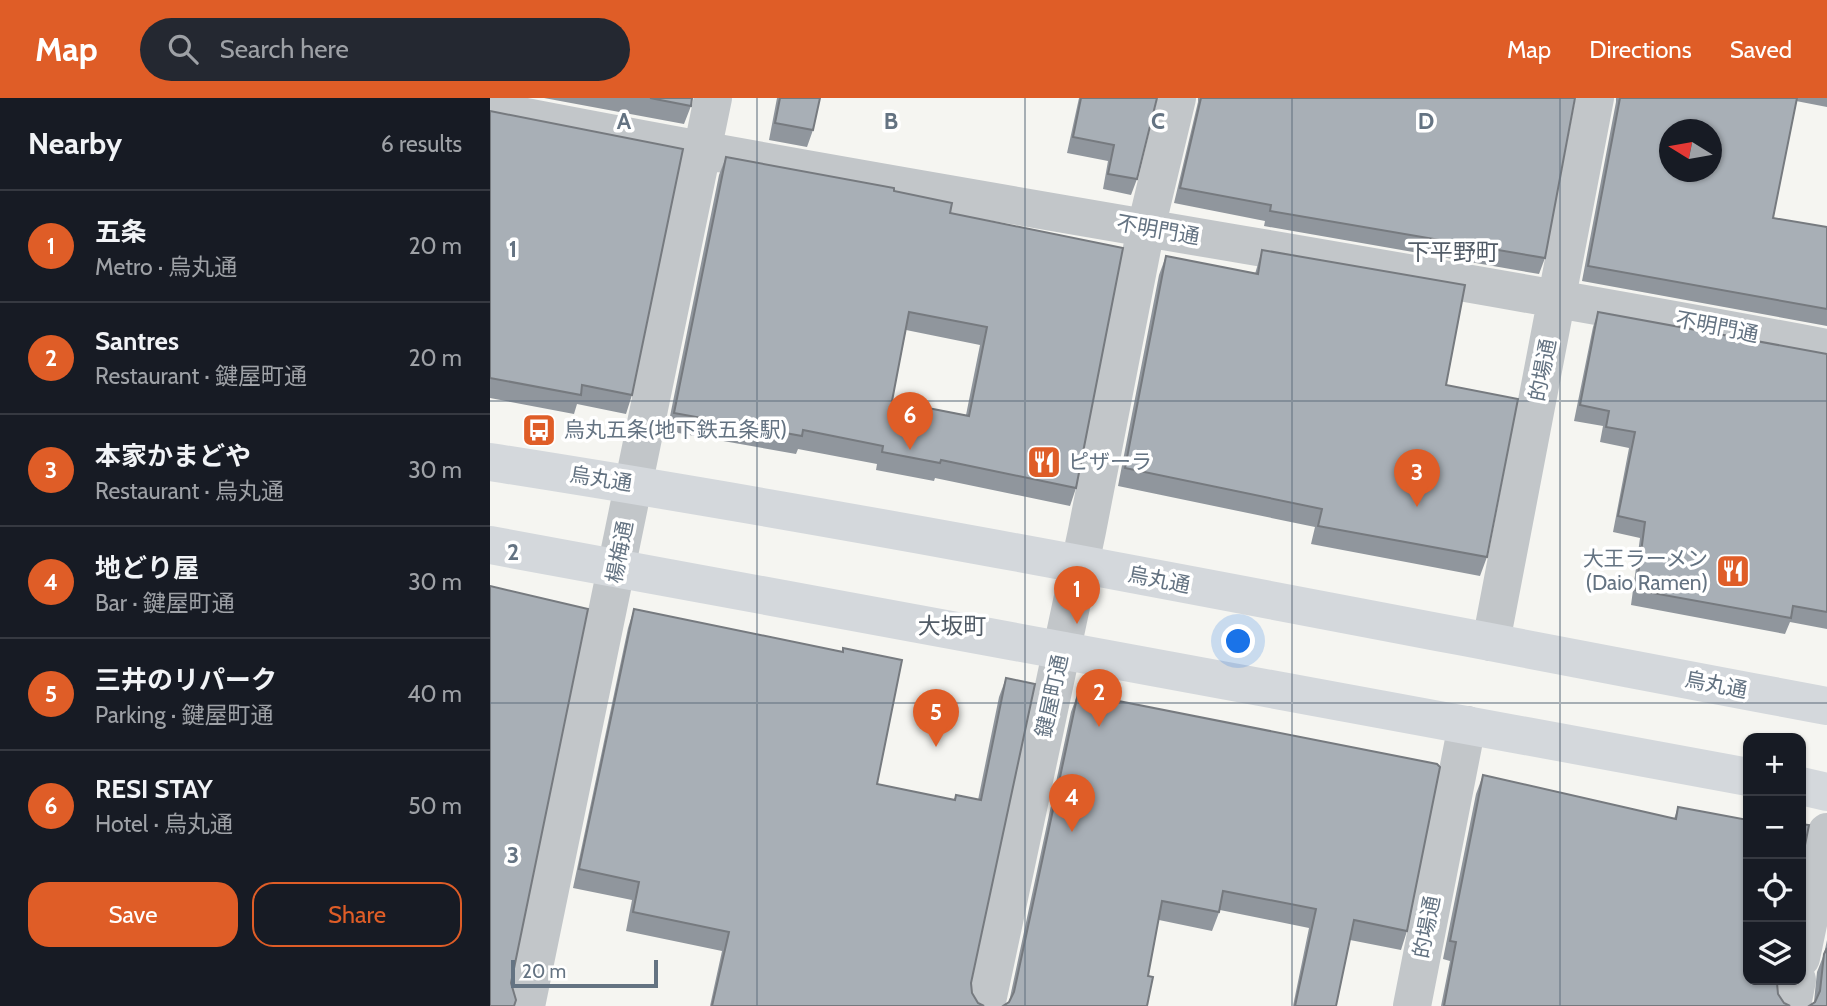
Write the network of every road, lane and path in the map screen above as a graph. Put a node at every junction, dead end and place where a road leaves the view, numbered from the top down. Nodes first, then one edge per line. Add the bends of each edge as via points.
1 (713, 98) edge
2 (1177, 98) edge
3 (1595, 98) edge
4 (490, 110) edge
5 (701, 151) junction
6 (1146, 228) junction
7 (1557, 297) junction
8 (1827, 348) edge
9 (490, 462) edge
10 (634, 484) junction
11 (490, 545) edge
12 (1079, 565) junction
13 (618, 569) junction
14 (1491, 642) junction
15 (1062, 652) junction
16 (1827, 706) edge
17 (1467, 725) junction
18 (1743, 776) edge
19 (1806, 787) edge
20 (1827, 792) edge
21 (1827, 832) edge
22 (1806, 934) edge
23 (1796, 985) edge
24 (526, 1006) edge
25 (986, 1006) edge
26 (1412, 1006) edge
27 (1792, 1006) edge

1 - 5 street, 楊梅通
2 - 6 street, 鍵屋町通
3 - 7 street, 的場通
4 - 5 street, 不明門通
5 - 6 street, 不明門通
5 - 10 street, 楊梅通
6 - 7 street, 不明門通
6 - 12 street, 鍵屋町通
7 - 8 street, 不明門通
7 - 14 street, 的場通
9 - 10 highway, 烏丸通
10 - 12 highway, 烏丸通
10 - 13 street, 楊梅通
11 - 13 highway
12 - 14 highway, 烏丸通
12 - 15 street, 鍵屋町通
13 - 15 highway
13 - 24 street, 楊梅通
14 - 16 highway, 烏丸通
15 - 17 highway
15 - 25 street, 鍵屋町通
17 - 18 highway
17 - 26 street, 的場通
19 - 20 highway
21 - 22 street
23 - 27 street

